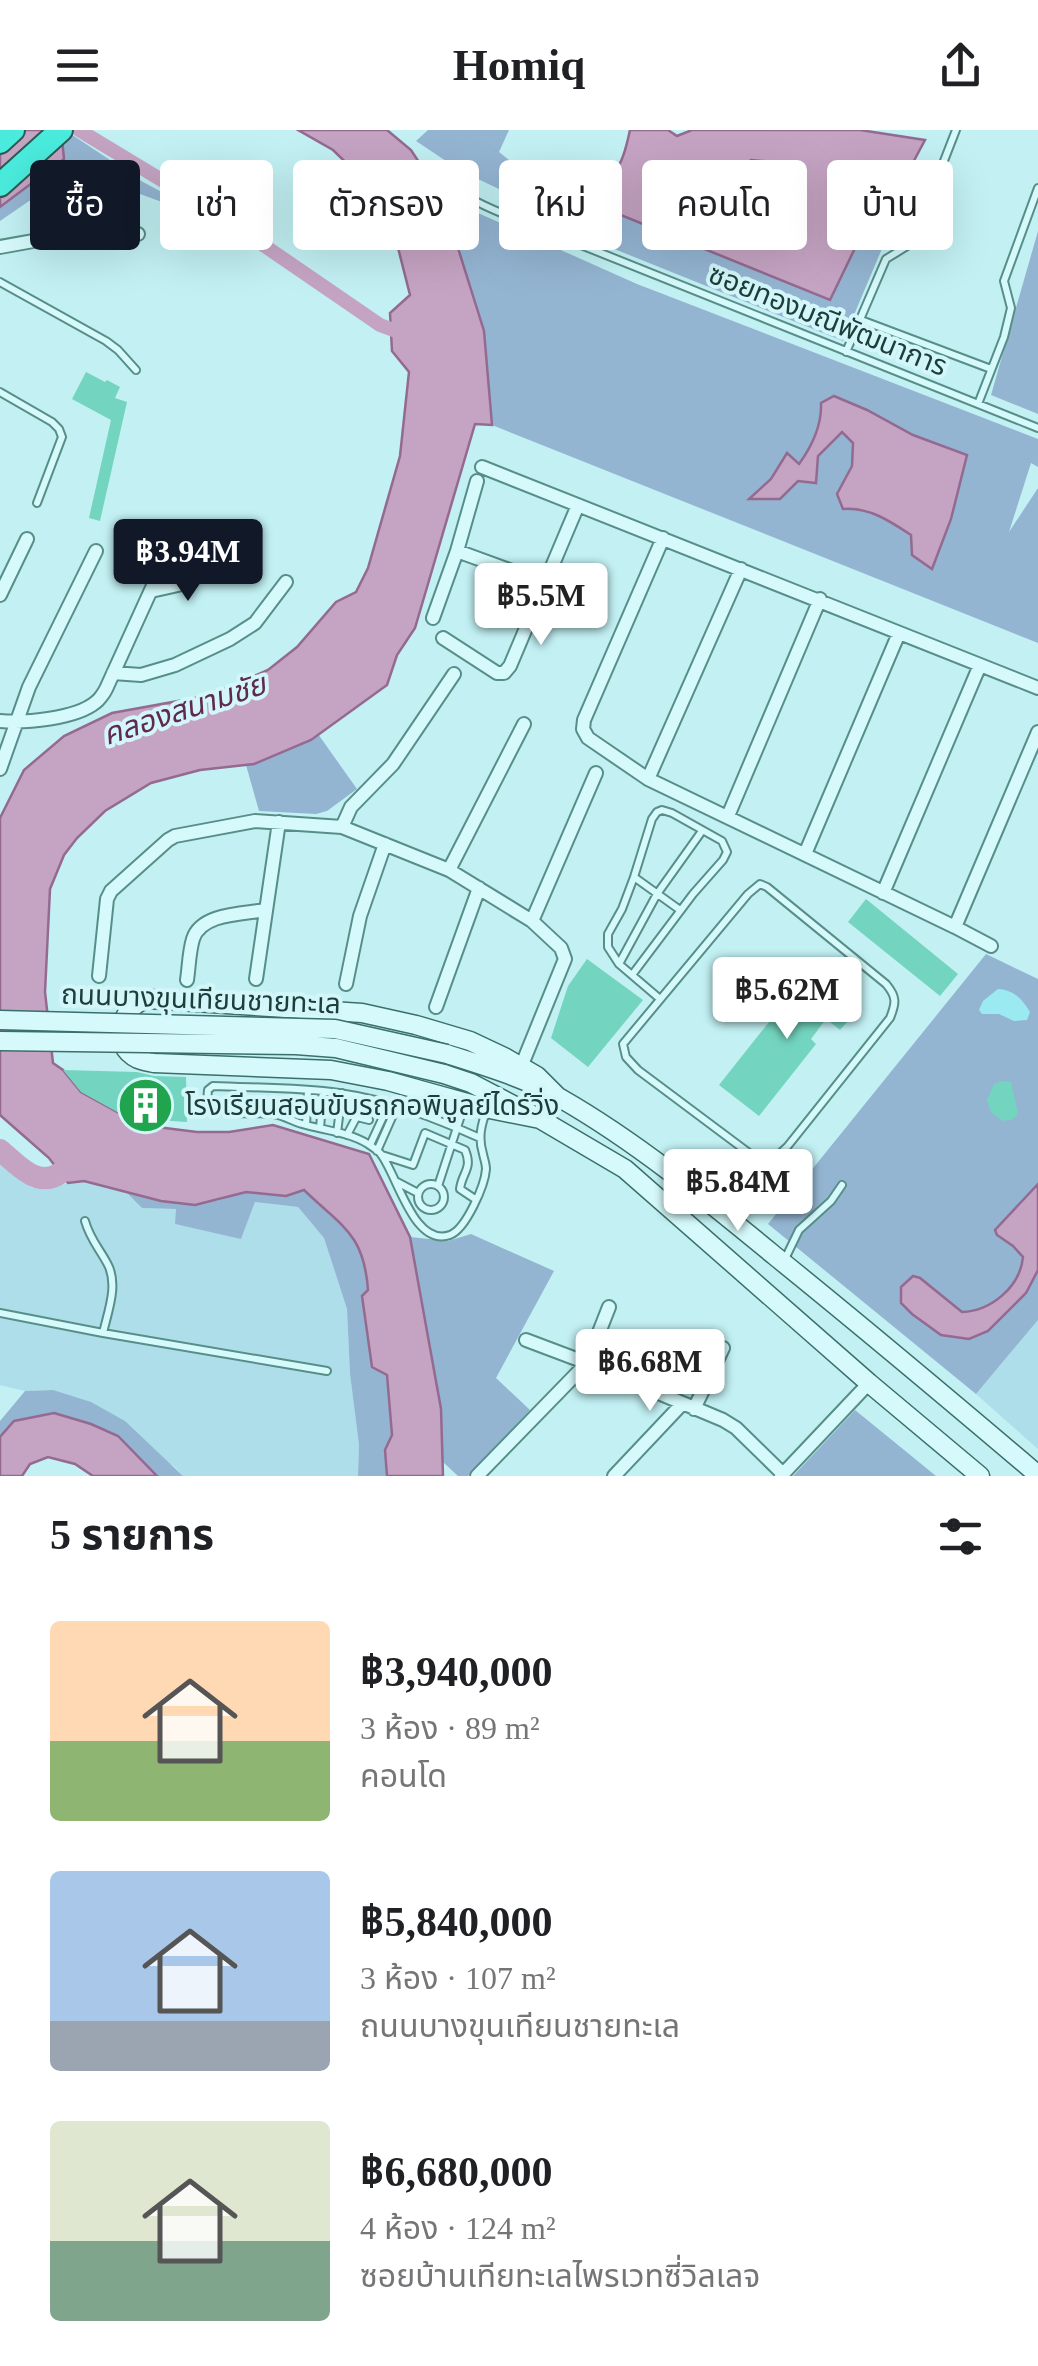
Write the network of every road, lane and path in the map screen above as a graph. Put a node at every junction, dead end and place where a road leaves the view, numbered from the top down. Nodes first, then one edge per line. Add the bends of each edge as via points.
1 (14, 130) edge
2 (61, 130) edge
3 (956, 130) edge
4 (0, 142) edge
5 (0, 185) edge
6 (1038, 188) edge
7 (30, 242) edge
8 (0, 247) edge
9 (593, 250) edge
10 (0, 282) edge
11 (861, 320) junction
12 (846, 352) junction
13 (991, 369) junction
14 (136, 370) dead end
15 (0, 392) edge
16 (978, 404) junction
17 (1038, 428) edge
18 (37, 503) dead end
19 (578, 505) junction
20 (663, 538) junction
21 (27, 539) dead end
22 (96, 551) dead end
23 (457, 551) junction
24 (202, 567) dead end
25 (161, 568) dead end
26 (740, 569) junction
27 (286, 582) dead end
28 (545, 583) junction
29 (151, 590) junction
30 (0, 595) edge
31 (820, 599) junction
32 (433, 618) dead end
33 (899, 633) junction
34 (443, 638) dead end
35 (980, 665) junction
36 (113, 673) junction
37 (454, 674) dead end
38 (1038, 688) edge
39 (0, 720) edge
40 (16, 722) junction
41 (524, 724) dead end
42 (1038, 732) edge
43 (0, 769) edge
44 (596, 773) dead end
45 (648, 779) junction
46 (728, 816) junction
47 (279, 822) junction
48 (342, 827) junction
49 (702, 830) junction
50 (384, 844) junction
51 (805, 854) junction
52 (448, 870) junction
53 (634, 877) junction
54 (479, 888) junction
55 (883, 893) junction
56 (657, 894) junction
57 (266, 910) junction
58 (680, 910) junction
59 (532, 921) junction
60 (956, 927) junction
61 (990, 946) dead end
62 (619, 964) junction
63 (632, 975) junction
64 (99, 976) dead end
65 (256, 979) dead end
66 (187, 980) dead end
67 (346, 984) dead end
68 (660, 999) junction
69 (436, 1007) dead end
70 (0, 1020) edge
71 (0, 1040) edge
72 (521, 1066) junction
73 (308, 1091) junction
74 (324, 1092) junction
75 (342, 1094) junction
76 (558, 1097) junction
77 (366, 1099) junction
78 (466, 1102) junction
79 (393, 1105) junction
80 (487, 1108) junction
81 (357, 1117) junction
82 (540, 1119) junction
83 (368, 1120) dead end
84 (306, 1125) junction
85 (320, 1128) junction
86 (458, 1128) junction
87 (337, 1132) junction
88 (347, 1135) junction
89 (480, 1138) junction
90 (452, 1143) junction
91 (376, 1150) junction
92 (757, 1159) junction
93 (395, 1180) junction
94 (842, 1185) dead end
95 (438, 1186) junction
96 (418, 1192) junction
97 (476, 1199) junction
98 (422, 1208) junction
99 (721, 1212) junction
100 (417, 1220) junction
101 (85, 1221) dead end
102 (783, 1262) junction
103 (609, 1307) dead end
104 (0, 1313) edge
105 (103, 1333) junction
106 (526, 1340) dead end
107 (723, 1348) dead end
108 (587, 1362) junction
109 (327, 1371) dead end
110 (869, 1382) junction
111 (688, 1406) junction
112 (782, 1475) edge
113 (1038, 1475) edge
114 (477, 1476) edge
115 (614, 1476) edge
116 (980, 1476) edge

1 - 4 highway
2 - 5 highway
3 - 11 lane via 912,243 886,259
6 - 13 lane via 1004,281 1011,308
7 - 8 street
9 - 12 lane, ซอยทองมณีพัฒนาการ
10 - 14 lane via 106,341
11 - 12 lane
11 - 13 lane
12 - 16 lane, ซอยทองมณีพัฒนาการ
13 - 16 lane
15 - 18 lane via 59,428 62,437
16 - 17 lane, ซอยทองมณีพัฒนาการ
19 - 20 street
19 - 23 street via 480,474
19 - 28 street
20 - 26 street
20 - 45 street via 583,729
21 - 30 street
22 - 40 street
23 - 28 street
23 - 32 street
24 - 29 street via 178,585
25 - 29 street
26 - 31 street
26 - 45 street
27 - 36 street via 255,623 230,639 141,675
28 - 34 street via 504,673
29 - 36 street
31 - 33 street
31 - 46 street
33 - 35 street
33 - 51 street
35 - 38 street
35 - 55 street
36 - 40 street via 97,701 82,710
37 - 48 street
39 - 40 street
40 - 43 street
41 - 52 street
42 - 60 street
44 - 59 street
45 - 46 street
46 - 51 street
47 - 48 street
47 - 57 street
47 - 64 street via 175,836 116,884 107,899
48 - 50 street
49 - 53 lane via 657,812
49 - 56 lane
49 - 58 lane via 722,840 727,852
50 - 52 street
50 - 67 street
51 - 55 street
52 - 54 street
53 - 56 lane
53 - 62 lane via 608,934
54 - 59 street
54 - 69 street
55 - 60 street
56 - 58 lane
56 - 62 lane
57 - 65 street
57 - 66 street via 202,926 192,940
58 - 63 lane
59 - 72 street via 564,958
60 - 61 street
62 - 63 lane
63 - 68 lane
68 - 92 lane via 623,1044 626,1057
68 - 92 lane via 760,884 895,994 890,1018 787,1147 772,1161
70 - 76 main road, ถนนบางขุนเทียนชายทะเล, bridge via 336,1029 447,1054
71 - 82 main road, ถนนบางขุนเทียนชายทะเล, bridge via 336,1048 471,1083
72 - 76 main road
72 - 78 main road via 470,1042 362,1013 149,999 139,1000 121,1024 129,1052 154,1063 332,1070
73 - 74 lane
73 - 84 lane
73 - 84 lane via 214,1086 207,1102 226,1112 277,1114
74 - 75 lane
74 - 85 lane
75 - 77 lane
75 - 87 lane
76 - 99 main road, ถนนบางขุนเทียนชายทะเล
77 - 79 lane
77 - 81 lane
78 - 80 main road
78 - 86 lane
79 - 86 lane
79 - 91 lane
80 - 82 main road
80 - 89 lane
81 - 83 lane
81 - 88 lane
82 - 110 main road, ถนนบางขุนเทียนชายทะเล via 625,1169
84 - 85 lane
85 - 87 lane
86 - 89 lane
86 - 90 lane
87 - 88 lane
88 - 91 lane
89 - 97 lane via 487,1167
90 - 91 lane via 425,1133 413,1165
90 - 95 lane
90 - 97 lane via 469,1159 460,1189
91 - 93 lane
92 - 99 lane
93 - 96 lane
93 - 100 lane
94 - 102 lane via 799,1230
95 - 96 lane
95 - 98 lane via 442,1206
96 - 98 lane
97 - 100 lane via 452,1234 432,1234
98 - 100 lane
99 - 102 main road, ถนนบางขุนเทียนชายทะเล
101 - 105 lane via 113,1282
102 - 113 main road, ถนนบางขุนเทียนชายทะเล
103 - 108 street
104 - 105 lane
105 - 109 lane
106 - 108 street
107 - 111 street
108 - 111 street
108 - 114 street
110 - 112 street
110 - 116 main road, ถนนบางขุนเทียนชายทะเล
111 - 112 street via 736,1428
111 - 115 street

